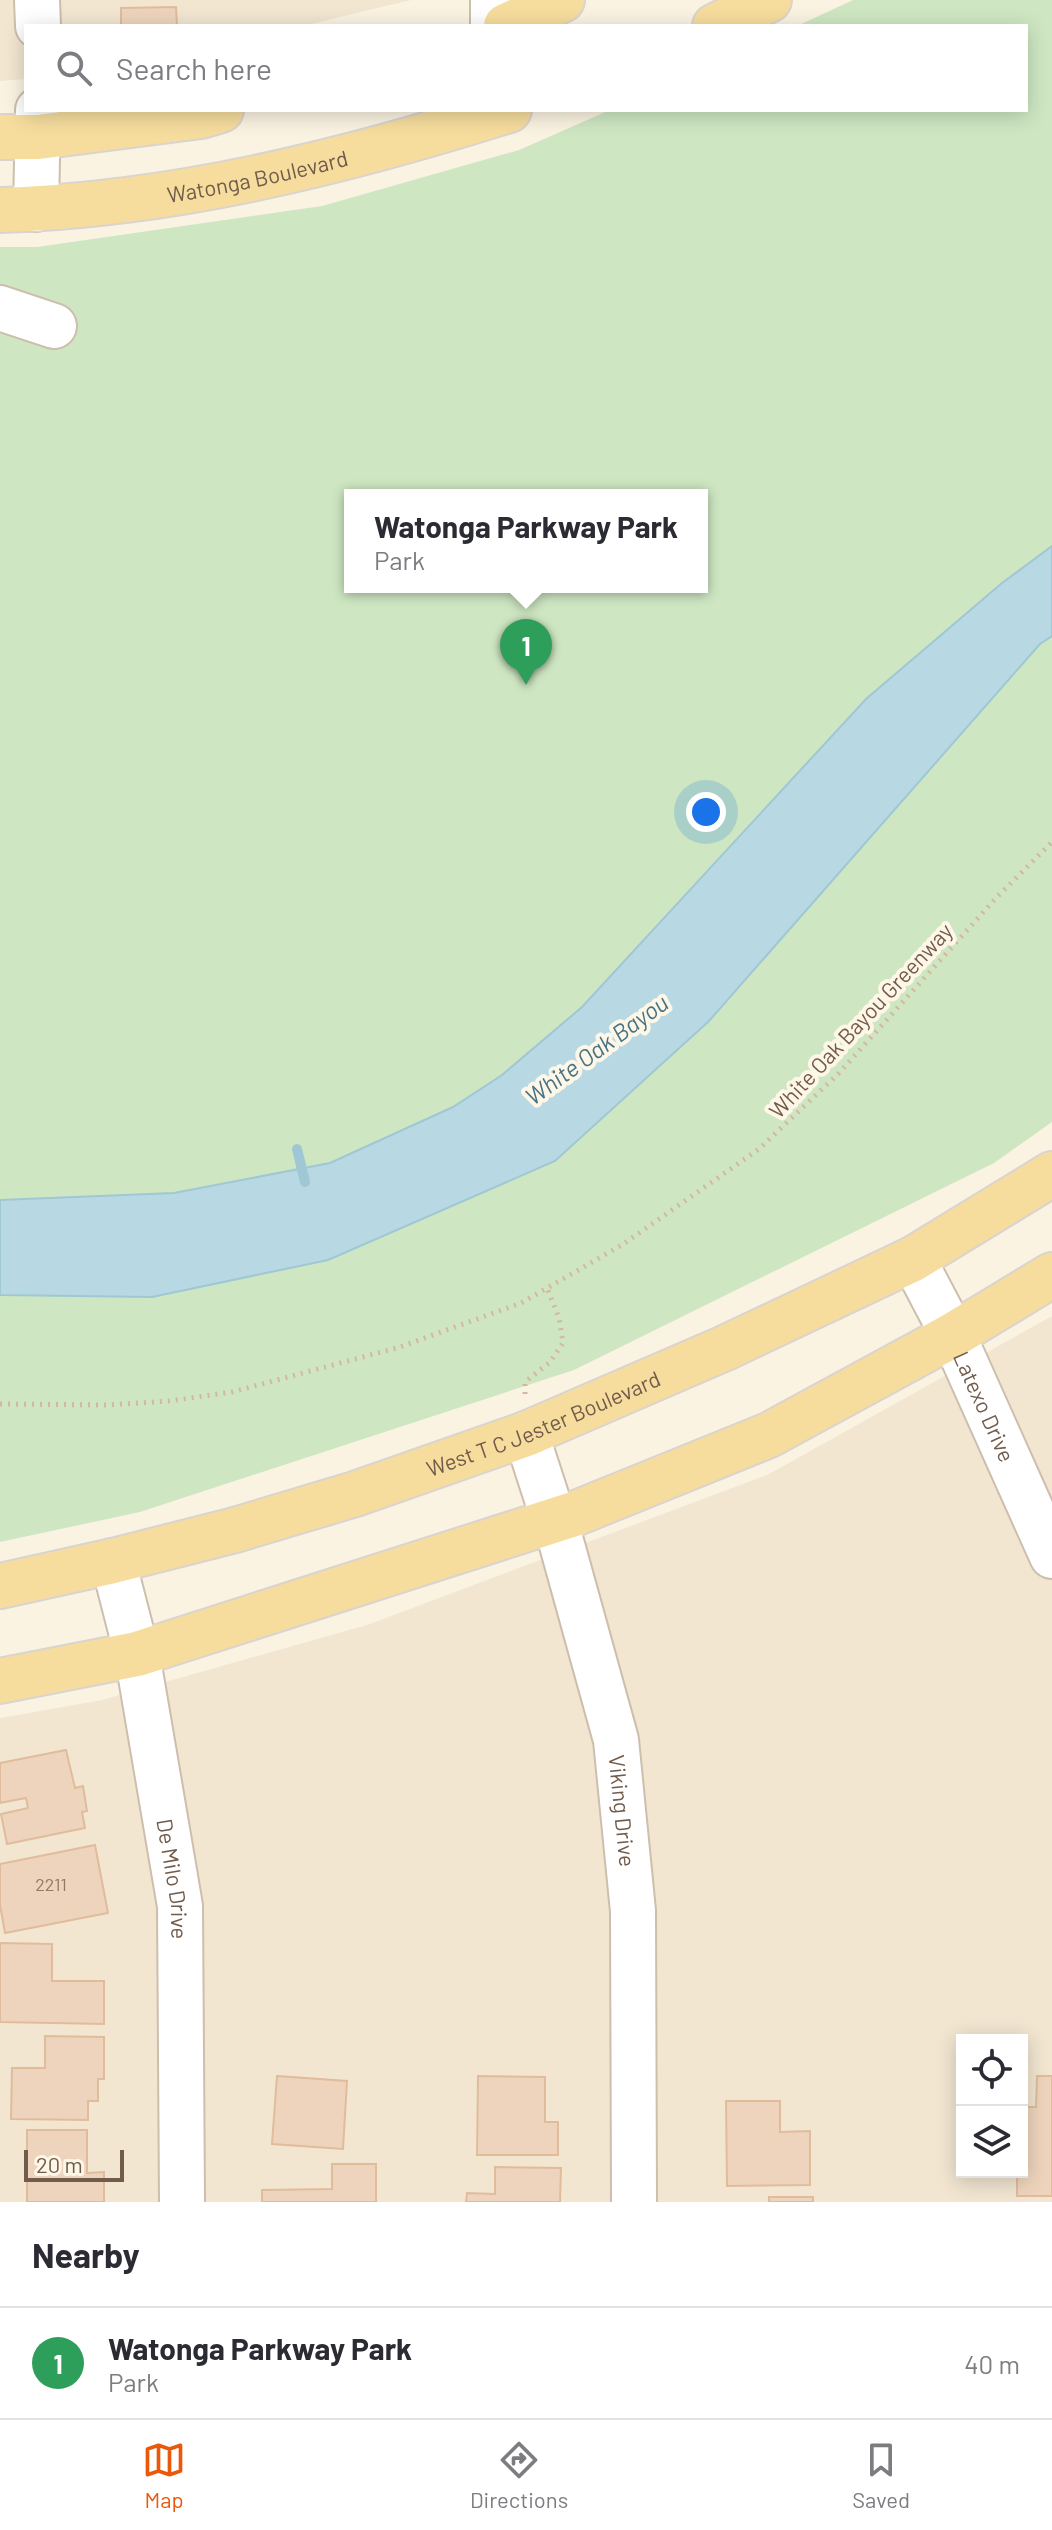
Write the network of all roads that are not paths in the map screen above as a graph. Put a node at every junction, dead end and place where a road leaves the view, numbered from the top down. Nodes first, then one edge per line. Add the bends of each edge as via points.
1 (37, 0) edge
2 (493, 0) edge
3 (562, 0) edge
4 (769, 0) edge
5 (38, 24) edge
6 (493, 24) edge
7 (510, 24) edge
8 (719, 24) edge
9 (214, 112) edge
10 (501, 112) edge
11 (25, 128) edge
12 (18, 210) edge
13 (0, 308) edge
14 (54, 326) dead end
15 (1052, 1174) edge
16 (913, 1259) junction
17 (1052, 1275) edge
18 (953, 1335) junction
19 (529, 1420) junction
20 (555, 1522) junction
21 (1052, 1556) edge
22 (113, 1561) junction
23 (0, 1586) edge
24 (137, 1654) junction
25 (0, 1681) edge
26 (182, 2202) edge
27 (634, 2202) edge

1 - 5 street
2 - 6 street
3 - 7 main road
4 - 8 main road
9 - 11 main road
10 - 12 main road, Watonga Boulevard via 354,157 184,192
11 - 12 street
13 - 14 street
15 - 16 main road, West T C Jester Boulevard
16 - 18 street, Latexo Drive
16 - 19 main road, West T C Jester Boulevard via 725,1348
17 - 18 main road
18 - 20 main road via 769,1435
18 - 21 street, Latexo Drive
19 - 20 street, Viking Drive
19 - 22 main road, West T C Jester Boulevard via 355,1494
20 - 24 main road
20 - 27 street, Viking Drive via 616,1740 633,1911
22 - 23 main road, West T C Jester Boulevard
22 - 24 street, De Milo Drive
24 - 25 main road
24 - 26 street, De Milo Drive via 180,1906

